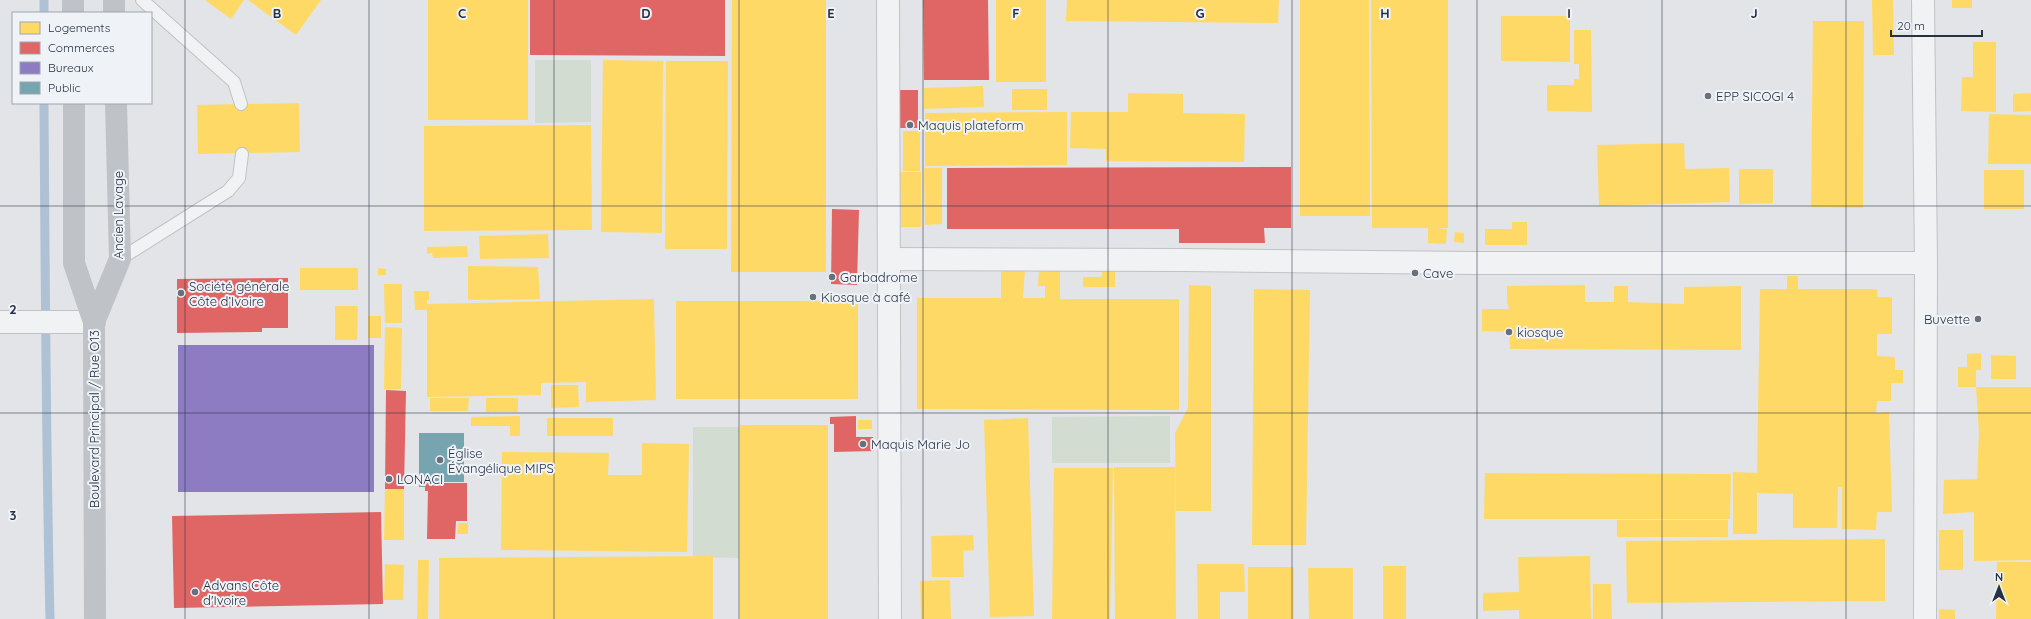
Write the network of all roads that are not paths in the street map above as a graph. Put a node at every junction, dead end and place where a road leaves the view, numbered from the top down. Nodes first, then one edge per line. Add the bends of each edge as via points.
1 (73, 0) edge
2 (114, 0) edge
3 (142, 0) edge
4 (888, 0) edge
5 (1923, 0) edge
6 (73, 12) edge
7 (114, 12) edge
8 (74, 104) edge
9 (116, 104) edge
10 (241, 104) dead end
11 (242, 154) dead end
12 (120, 259) junction
13 (890, 259) junction
14 (1926, 263) junction
15 (0, 322) edge
16 (94, 322) junction
17 (95, 619) edge
18 (890, 619) edge
19 (1925, 619) edge

1 - 6 main road
2 - 7 main road
3 - 10 lane via 234,82
4 - 13 street
5 - 14 street
8 - 16 main road, Boulevard Principal / Rue O13 via 74,263
9 - 12 main road, Ancien Lavage
11 - 12 lane via 239,178 228,191
12 - 16 main road, Ancien Lavage
13 - 14 street
13 - 18 street
14 - 19 street
15 - 16 street
16 - 17 main road, Boulevard Principal / Rue O13

